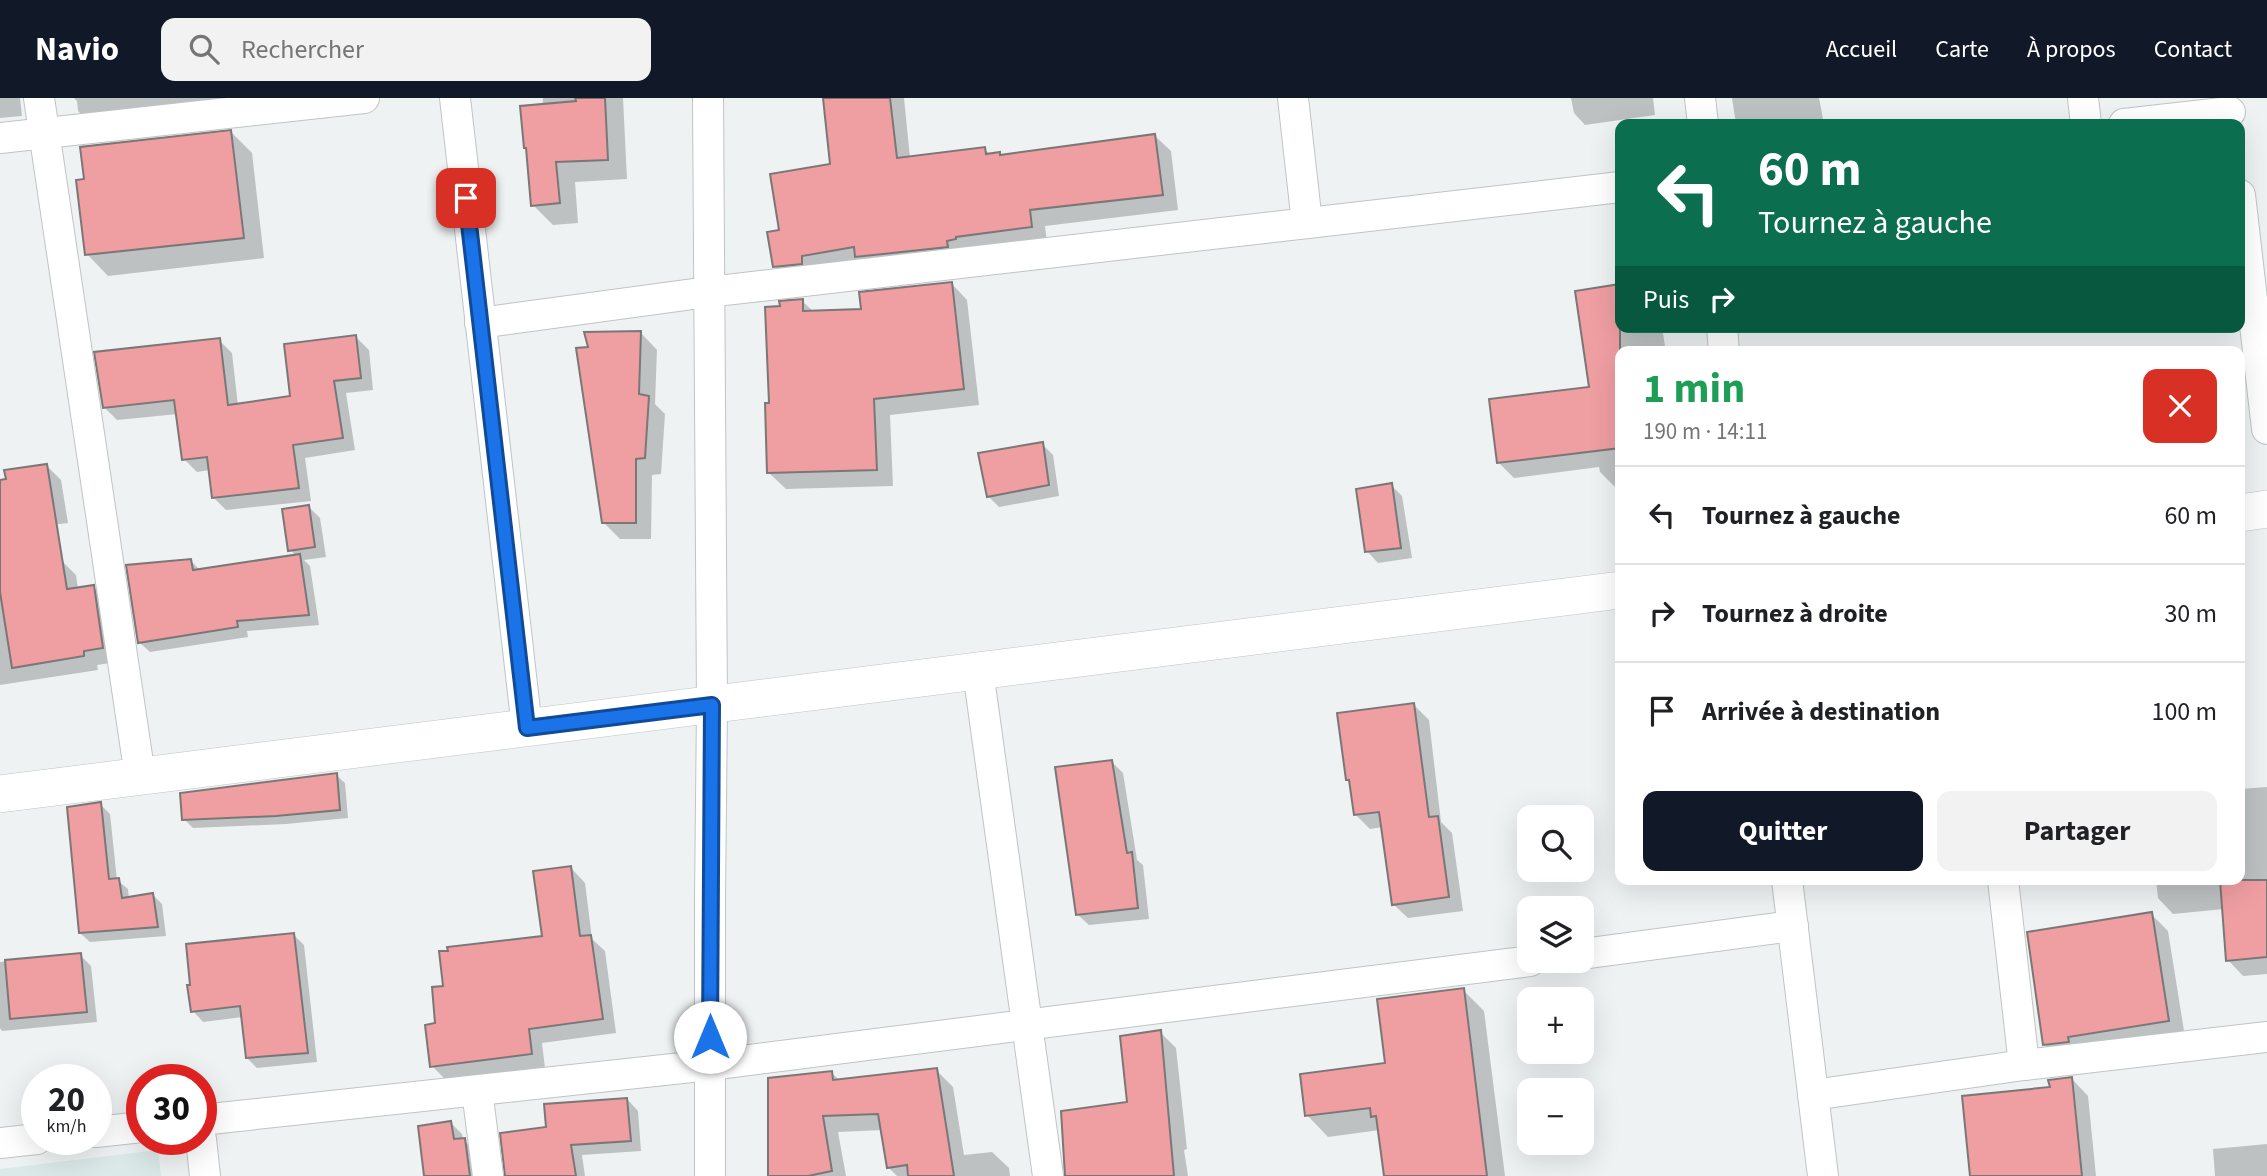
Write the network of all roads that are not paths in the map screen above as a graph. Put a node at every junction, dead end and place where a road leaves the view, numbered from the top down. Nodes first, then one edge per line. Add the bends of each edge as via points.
1 (39, 98) edge
2 (364, 98) edge
3 (455, 98) edge
4 (708, 98) edge
5 (1293, 98) edge
6 (1700, 98) edge
7 (2083, 98) edge
8 (2230, 111) edge
9 (1702, 119) edge
10 (2085, 119) edge
11 (2165, 119) edge
12 (43, 134) junction
13 (0, 138) edge
14 (1615, 188) edge
15 (1307, 223) junction
16 (2245, 238) edge
17 (708, 292) junction
18 (480, 323) junction
19 (2267, 429) edge
20 (2267, 509) edge
21 (2245, 512) edge
22 (1615, 591) edge
23 (978, 671) junction
24 (712, 705) junction
25 (527, 728) junction
26 (140, 776) junction
27 (0, 794) edge
28 (1788, 885) edge
29 (2004, 885) edge
30 (1793, 926) junction
31 (1594, 952) edge
32 (1517, 963) edge
33 (1028, 1026) junction
34 (2267, 1037) edge
35 (710, 1065) junction
36 (2024, 1065) junction
37 (477, 1091) junction
38 (1813, 1095) junction
39 (217, 1118) edge
40 (21, 1141) edge
41 (0, 1143) edge
42 (203, 1155) edge
43 (205, 1176) edge
44 (488, 1176) edge
45 (710, 1176) edge
46 (1048, 1176) edge
47 (1823, 1176) edge

1 - 12 street
2 - 12 street
3 - 18 street
4 - 17 street
5 - 15 street
6 - 9 street
7 - 10 street
8 - 11 street
12 - 13 street
12 - 26 street
14 - 15 street
15 - 17 street
16 - 19 street
17 - 18 street
17 - 24 street
18 - 25 street
20 - 21 street
22 - 23 street
23 - 24 street
23 - 33 street
24 - 25 street
24 - 35 street
25 - 26 street
26 - 27 street
28 - 30 street
29 - 36 street
30 - 31 street
30 - 38 street
32 - 33 street
33 - 35 street
33 - 46 street
34 - 36 street
35 - 37 street
35 - 45 street
36 - 38 street
37 - 39 street
37 - 44 street
38 - 47 street
40 - 41 street
42 - 43 street

